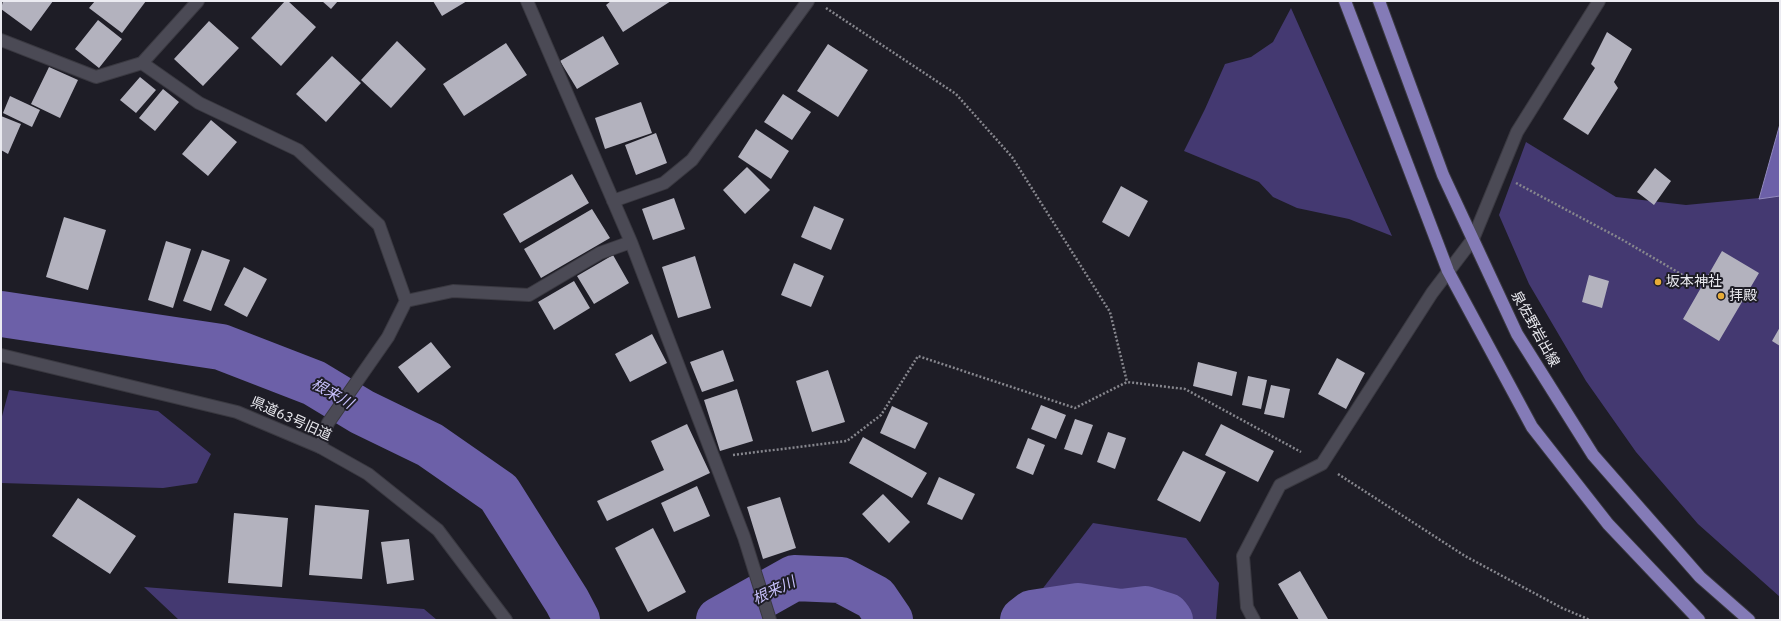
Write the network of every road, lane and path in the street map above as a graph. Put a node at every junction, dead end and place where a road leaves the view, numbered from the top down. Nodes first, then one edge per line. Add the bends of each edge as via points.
1 (198, 1) edge
2 (527, 1) edge
3 (808, 1) edge
4 (1345, 1) edge
5 (1379, 1) edge
6 (1599, 1) edge
7 (822, 5) dead end
8 (1, 40) edge
9 (142, 63) junction
10 (1499, 173) junction
11 (613, 201) junction
12 (1473, 239) junction
13 (631, 242) junction
14 (1448, 271) junction
15 (1692, 281) dead end
16 (406, 301) junction
17 (1, 355) edge
18 (1127, 382) junction
19 (320, 447) junction
20 (714, 457) junction
21 (1322, 464) junction
22 (506, 620) edge
23 (770, 620) edge
24 (1254, 620) edge
25 (1590, 620) edge
26 (1699, 620) edge
27 (1749, 620) edge

1 - 9 street
2 - 11 street
3 - 11 street via 692,160 664,184
4 - 14 main road
5 - 12 main road, 泉佐野岩出線 via 1443,175
6 - 10 street via 1517,132
7 - 18 path via 956,94 1012,157 1110,312
8 - 9 street via 96,77
9 - 16 street via 199,102 298,150 379,225
10 - 12 street
10 - 15 path
11 - 13 street
12 - 14 street
12 - 27 main road, 泉佐野岩出線 via 1517,334 1593,455 1700,577
13 - 16 street via 600,253 529,295 453,291
13 - 20 street
14 - 21 street
14 - 26 main road via 1532,427 1608,524
16 - 19 street via 388,337 328,423
17 - 19 street, 県道63号旧道 via 237,412
18 - 20 path via 1075,408 918,356 881,415 847,441
18 - 21 path via 1186,389
19 - 22 street, 県道63号旧道 via 368,474 438,530
20 - 23 street via 744,537
21 - 24 street via 1280,484 1243,556 1247,607
21 - 25 path via 1465,556 1562,608

